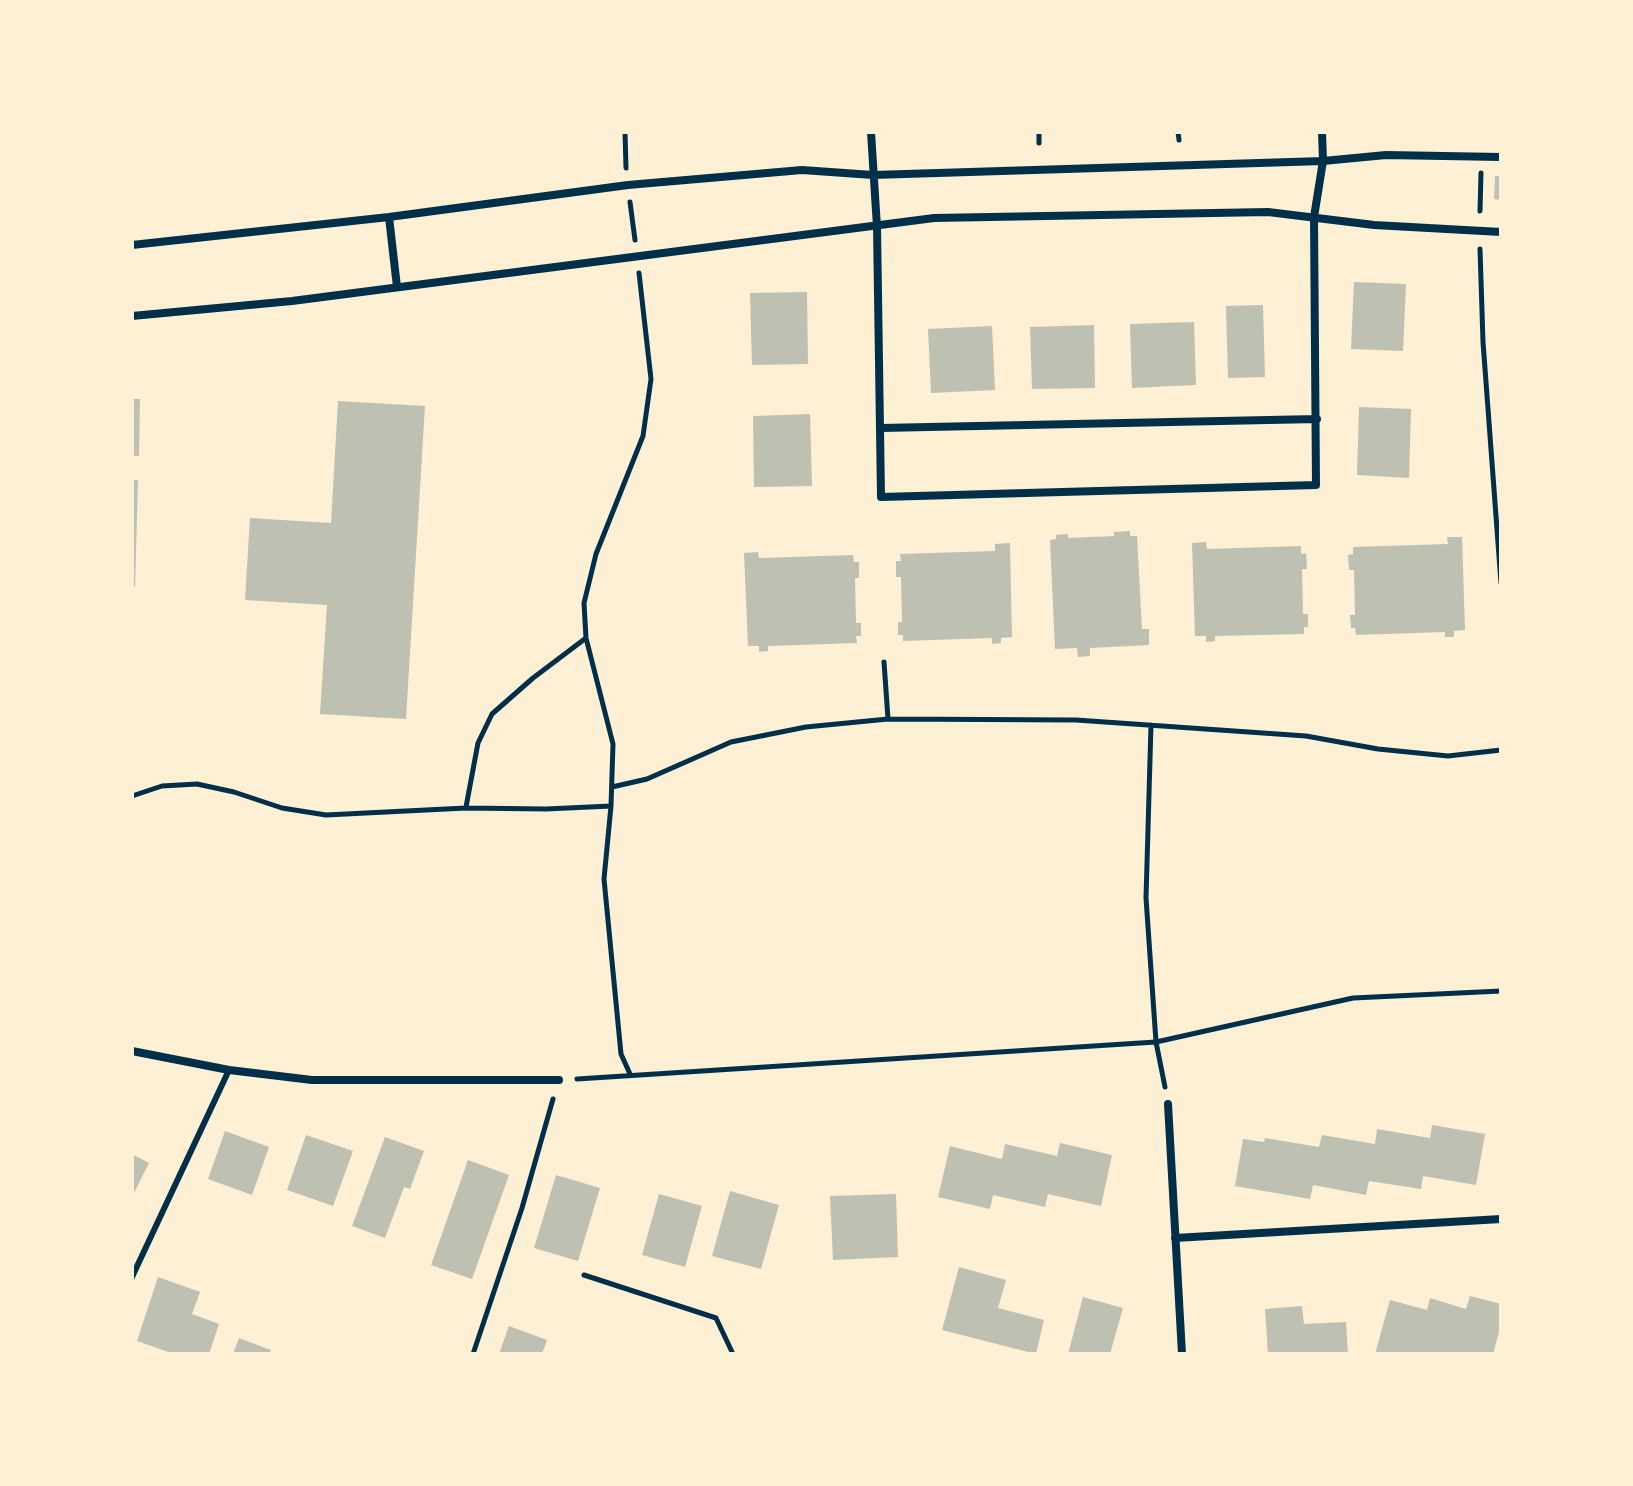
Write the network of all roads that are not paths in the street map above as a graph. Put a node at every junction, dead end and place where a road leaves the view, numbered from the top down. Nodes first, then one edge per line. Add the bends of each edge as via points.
1 (871, 132) edge
2 (1322, 132) edge
3 (1501, 157) edge
4 (1323, 161) junction
5 (873, 175) junction
6 (389, 217) junction
7 (1314, 217) junction
8 (877, 227) junction
9 (1501, 232) edge
10 (132, 245) edge
11 (397, 287) junction
12 (132, 316) edge
13 (1317, 419) junction
14 (881, 428) junction
15 (132, 1051) edge
16 (229, 1070) junction
17 (559, 1080) road end
18 (1168, 1104) road end
19 (1501, 1219) edge
20 (1175, 1238) junction
21 (132, 1277) edge
22 (1182, 1354) edge

1 - 5 street
2 - 4 street
3 - 4 street via 1386,155
4 - 5 street
4 - 7 street
5 - 6 street via 802,170 628,185
5 - 8 street
6 - 10 street
6 - 11 street
7 - 8 street via 1268,212 934,218
7 - 9 street
7 - 13 street
8 - 11 street
8 - 14 street
11 - 12 street
13 - 14 street
13 - 14 street via 1316,485 881,497
15 - 16 street
16 - 17 street via 312,1080
16 - 21 lane
18 - 20 street
19 - 20 street
20 - 22 street

